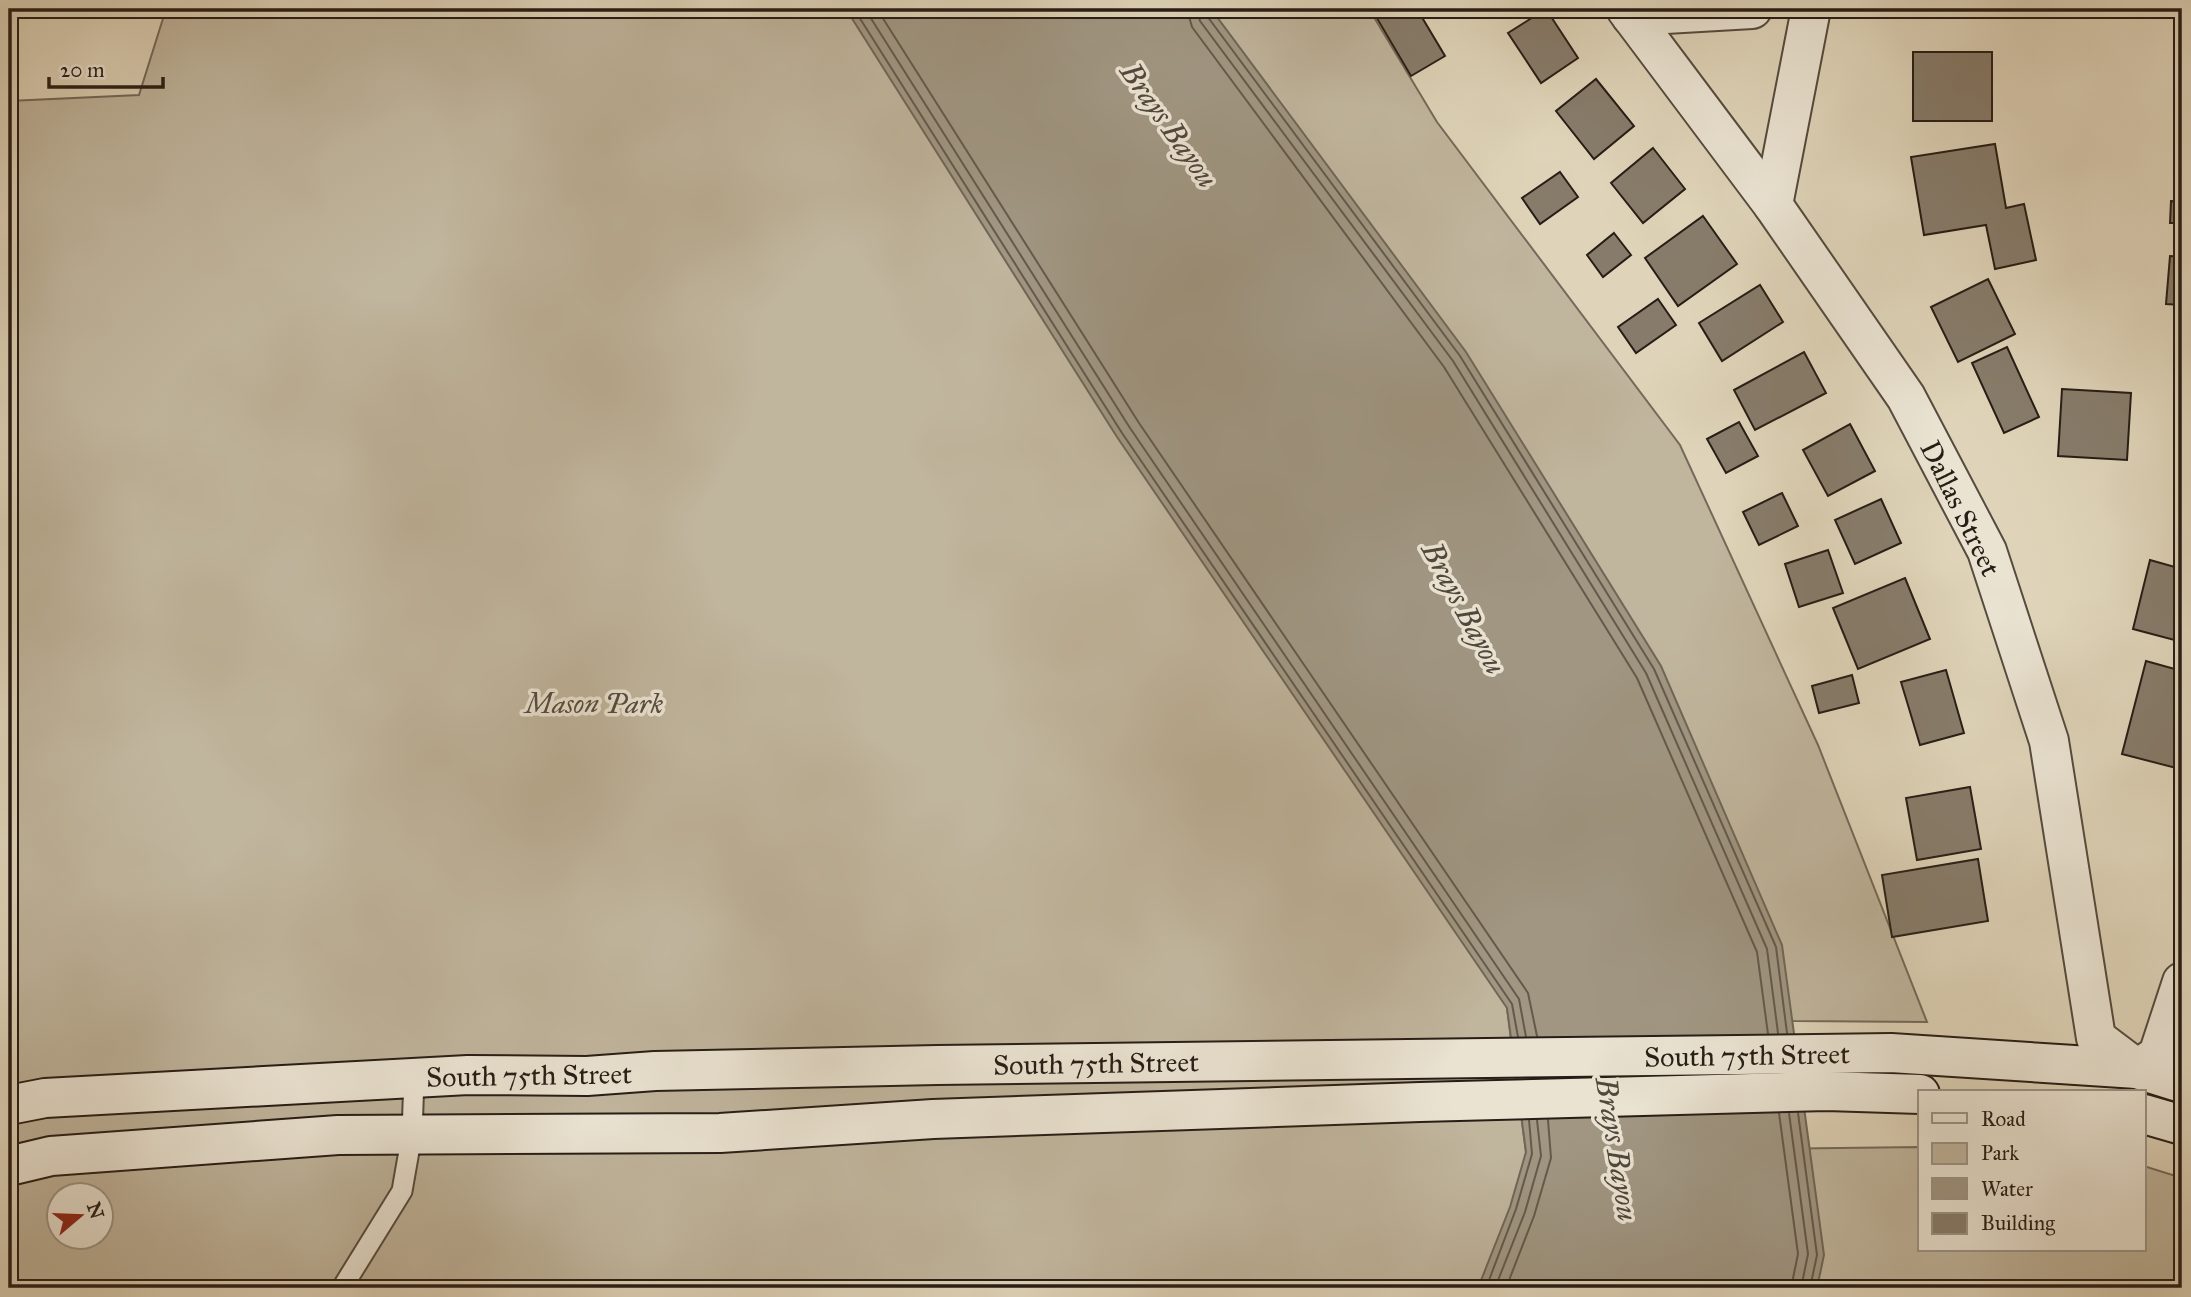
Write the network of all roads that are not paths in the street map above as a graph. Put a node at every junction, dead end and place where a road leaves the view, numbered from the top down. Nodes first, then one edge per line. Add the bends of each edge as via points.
1 (1752, 9) edge
2 (1811, 9) edge
3 (1629, 13) edge
4 (1773, 205) junction
5 (2182, 982) edge
6 (2137, 1069) junction
7 (414, 1077) junction
8 (2182, 1083) edge
9 (1905, 1093) edge
10 (9, 1105) edge
11 (2146, 1115) edge
12 (2182, 1125) edge
13 (412, 1134) junction
14 (9, 1166) edge
15 (342, 1288) edge

1 - 3 main road
2 - 4 main road
3 - 4 main road, Dallas Street
4 - 6 main road, Dallas Street via 1906,397 1987,551 2049,741 2096,1038
5 - 6 main road via 2158,1055
6 - 7 main road, South 75th Street via 1891,1053
6 - 8 main road, South 75th Street
7 - 10 main road, South 75th Street via 45,1098
7 - 13 lane
9 - 13 main road, South 75th Street via 1420,1102 933,1119 720,1133
11 - 12 main road
13 - 14 main road, South 75th Street via 338,1135 51,1156
13 - 15 lane via 402,1191

